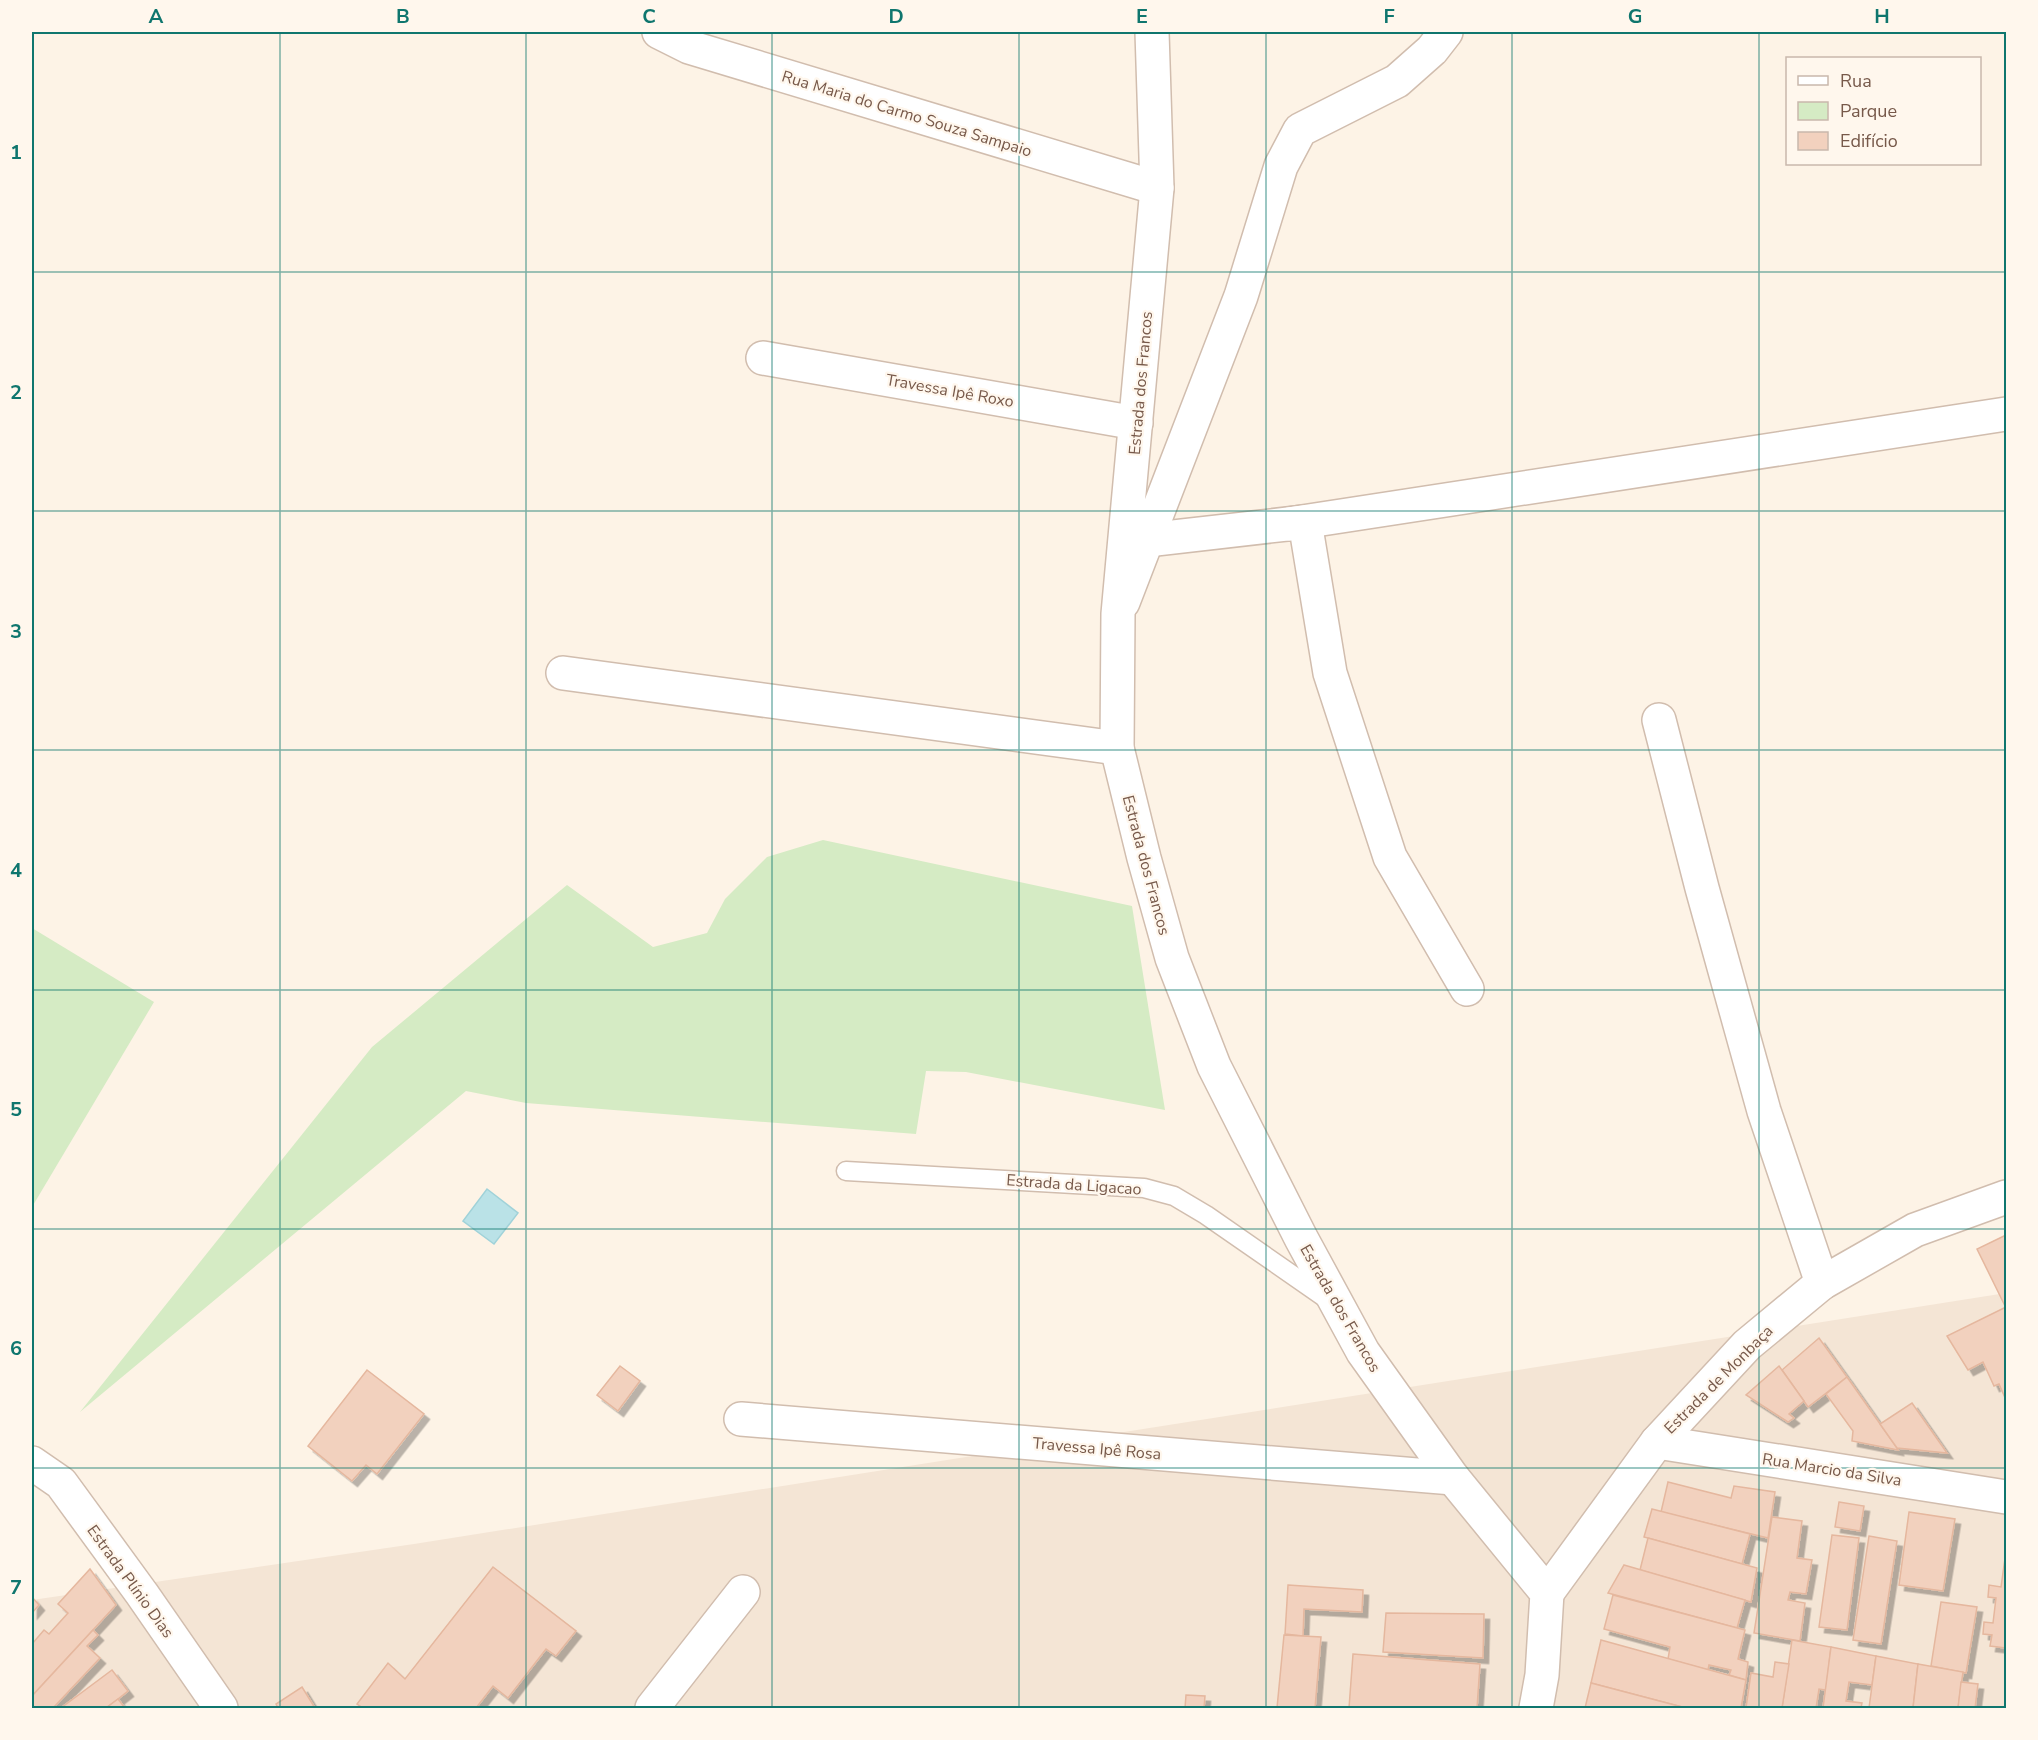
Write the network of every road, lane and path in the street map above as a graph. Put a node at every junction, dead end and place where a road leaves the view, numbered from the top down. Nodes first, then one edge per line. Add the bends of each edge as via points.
1 (660, 32) edge
2 (1152, 32) edge
3 (1446, 32) edge
4 (1157, 188) junction
5 (764, 358) dead end
6 (2007, 414) edge
7 (1136, 423) junction
8 (1289, 524) junction
9 (1147, 540) junction
10 (1118, 614) junction
11 (562, 673) dead end
12 (1659, 720) dead end
13 (1117, 748) junction
14 (1467, 989) dead end
15 (846, 1171) dead end
16 (2007, 1197) edge
17 (1822, 1283) junction
18 (1338, 1307) junction
19 (741, 1419) dead end
20 (1657, 1442) junction
21 (32, 1463) edge
22 (1453, 1478) junction
23 (2007, 1497) edge
24 (743, 1592) dead end
25 (1547, 1593) junction
26 (221, 1708) edge
27 (652, 1708) edge
28 (1536, 1708) edge

1 - 4 street, Rua Maria do Carmo Souza Sampaio via 689,47
2 - 4 street, Estrada dos Francos
3 - 9 street via 1397,81 1300,130 1281,166 1241,296
4 - 7 street, Estrada dos Francos
5 - 7 street, Travessa Ipê Roxo
6 - 8 street
7 - 10 street, Estrada dos Francos
8 - 9 street
8 - 14 street via 1305,522 1330,673 1390,858
9 - 10 street
10 - 13 street, Estrada dos Francos
11 - 13 street
12 - 17 street via 1764,1111
13 - 18 street, Estrada dos Francos via 1172,958 1210,1055
15 - 18 lane, Estrada da Ligacao via 1144,1188 1174,1196
16 - 17 street, Estrada de Monbaça via 1915,1230
17 - 20 street, Estrada de Monbaça via 1747,1345
18 - 22 street, Estrada dos Francos via 1363,1352
19 - 22 street, Travessa Ipê Rosa
20 - 23 street, Rua Marcio da Silva
20 - 25 street, Estrada de Monbaça
21 - 26 street, Estrada Plínio Dias via 61,1483
22 - 25 street, Estrada dos Francos
24 - 27 street
25 - 28 street

